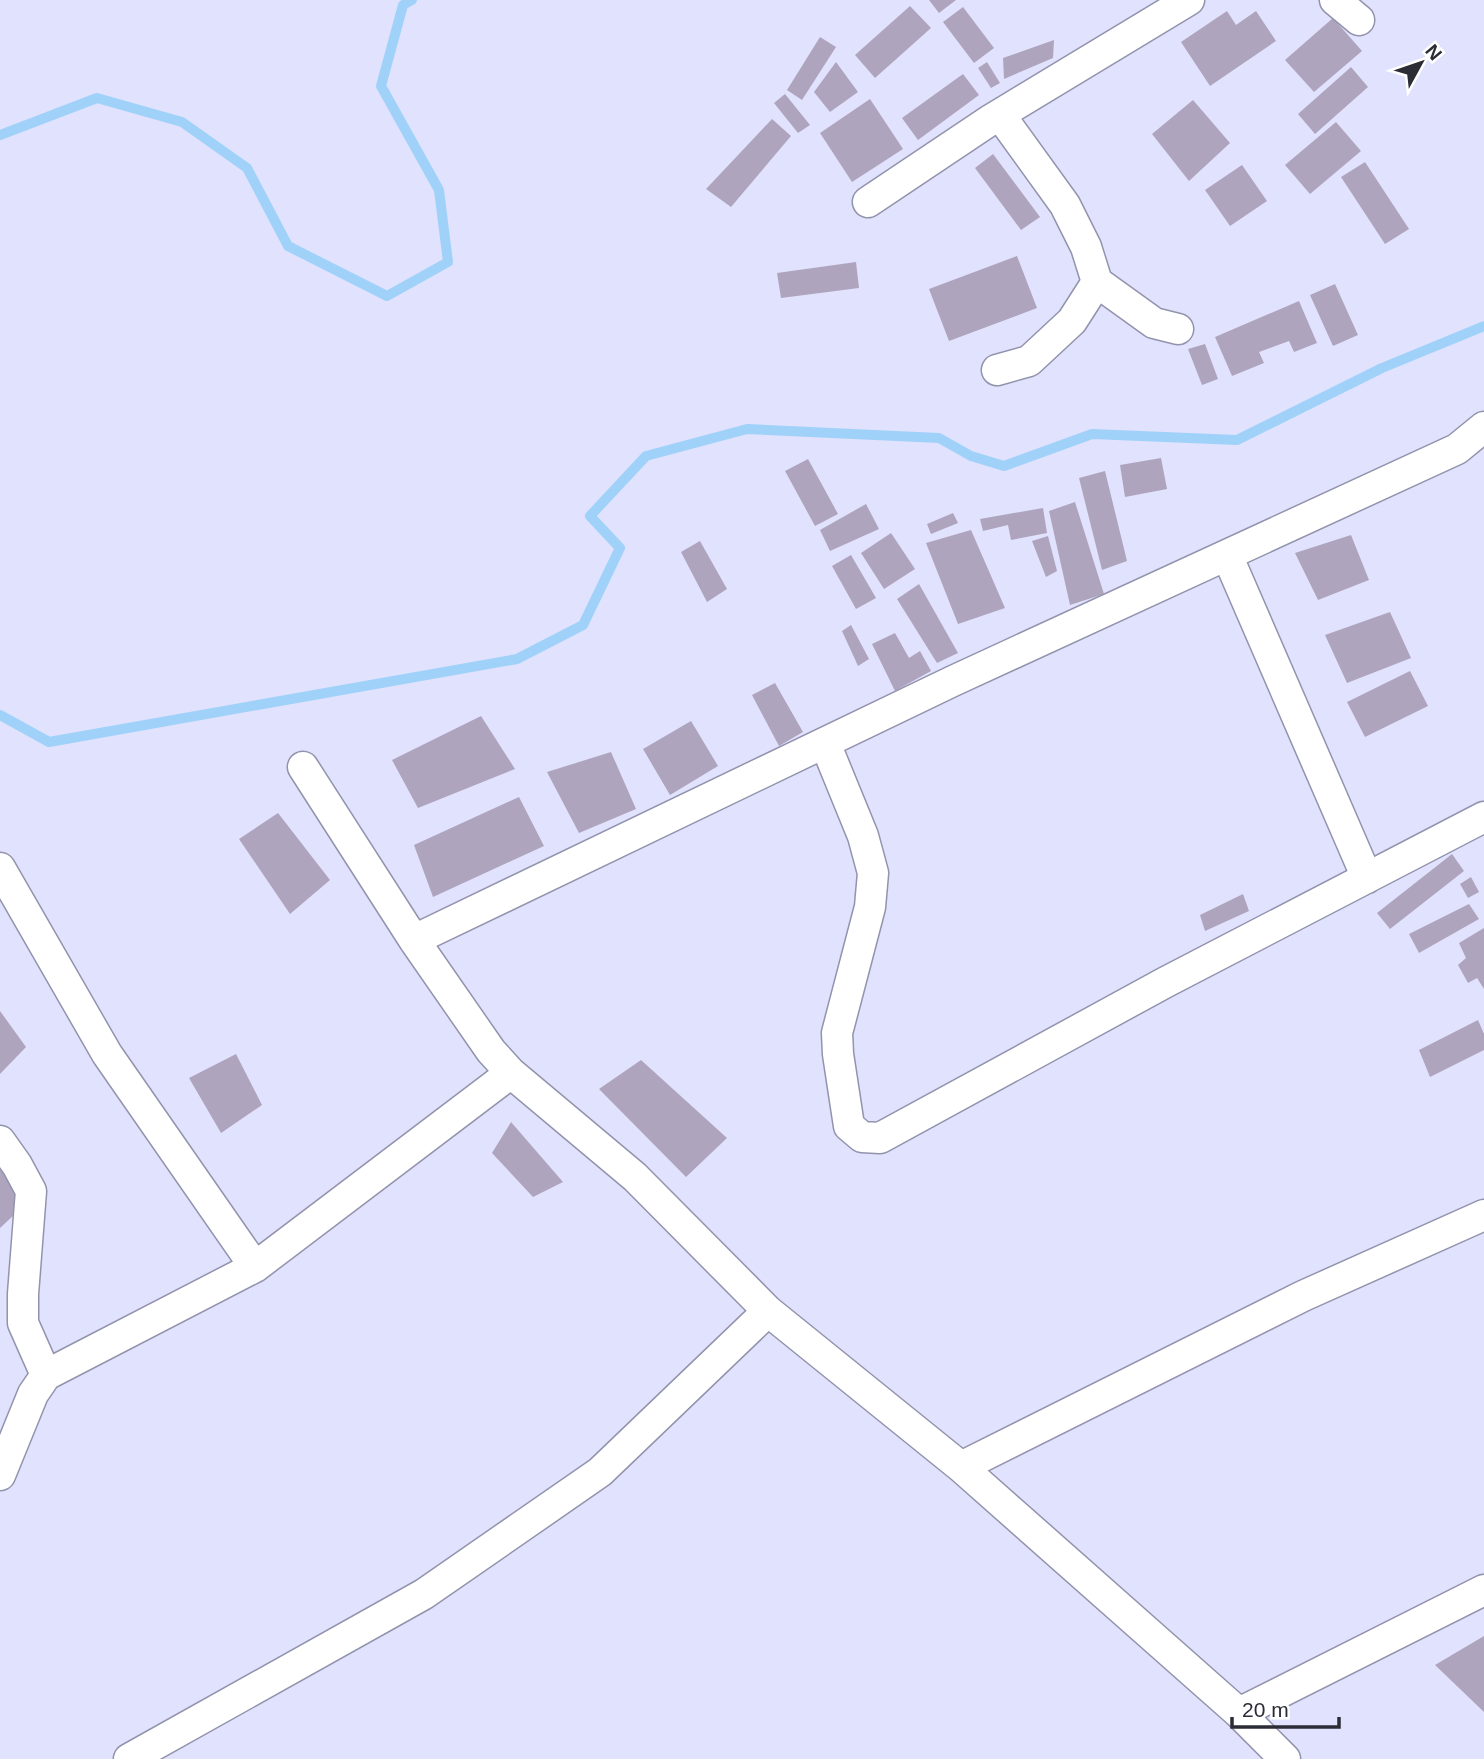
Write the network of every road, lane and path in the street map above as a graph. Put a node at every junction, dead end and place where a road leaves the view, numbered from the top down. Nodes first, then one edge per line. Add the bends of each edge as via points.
1 (1189, 0) edge
2 (1335, 0) edge
3 (1359, 20) dead end
4 (1000, 115) junction
5 (868, 202) dead end
6 (1097, 282) junction
7 (1178, 329) dead end
8 (997, 370) dead end
9 (1484, 427) edge
10 (1227, 555) junction
11 (825, 743) junction
12 (303, 768) dead end
13 (1484, 817) edge
14 (0, 868) edge
15 (1367, 878) junction
16 (414, 940) junction
17 (511, 1073) junction
18 (0, 1141) edge
19 (1484, 1215) edge
20 (255, 1267) junction
21 (768, 1311) junction
22 (46, 1375) junction
23 (961, 1467) junction
24 (0, 1475) edge
25 (1484, 1590) edge
26 (1239, 1713) junction
27 (129, 1759) edge
28 (1285, 1759) edge

1 - 4 street
2 - 3 street
4 - 5 street
4 - 6 street via 1065,205
6 - 7 street via 1154,323
6 - 8 street via 1072,321 1029,361
9 - 10 street via 1457,449
10 - 11 street
10 - 15 street
11 - 15 street via 873,873 870,908 837,1033 849,1126 863,1137 880,1138
11 - 16 street
12 - 16 street
13 - 15 street
14 - 20 street via 107,1054
16 - 17 street
17 - 20 street
17 - 21 street via 635,1177
18 - 22 street via 31,1191 23,1323
19 - 23 street via 1303,1296
20 - 22 street
21 - 23 street
21 - 27 street via 600,1472 425,1594
22 - 24 street via 33,1394
23 - 26 street
25 - 26 street
26 - 28 street

